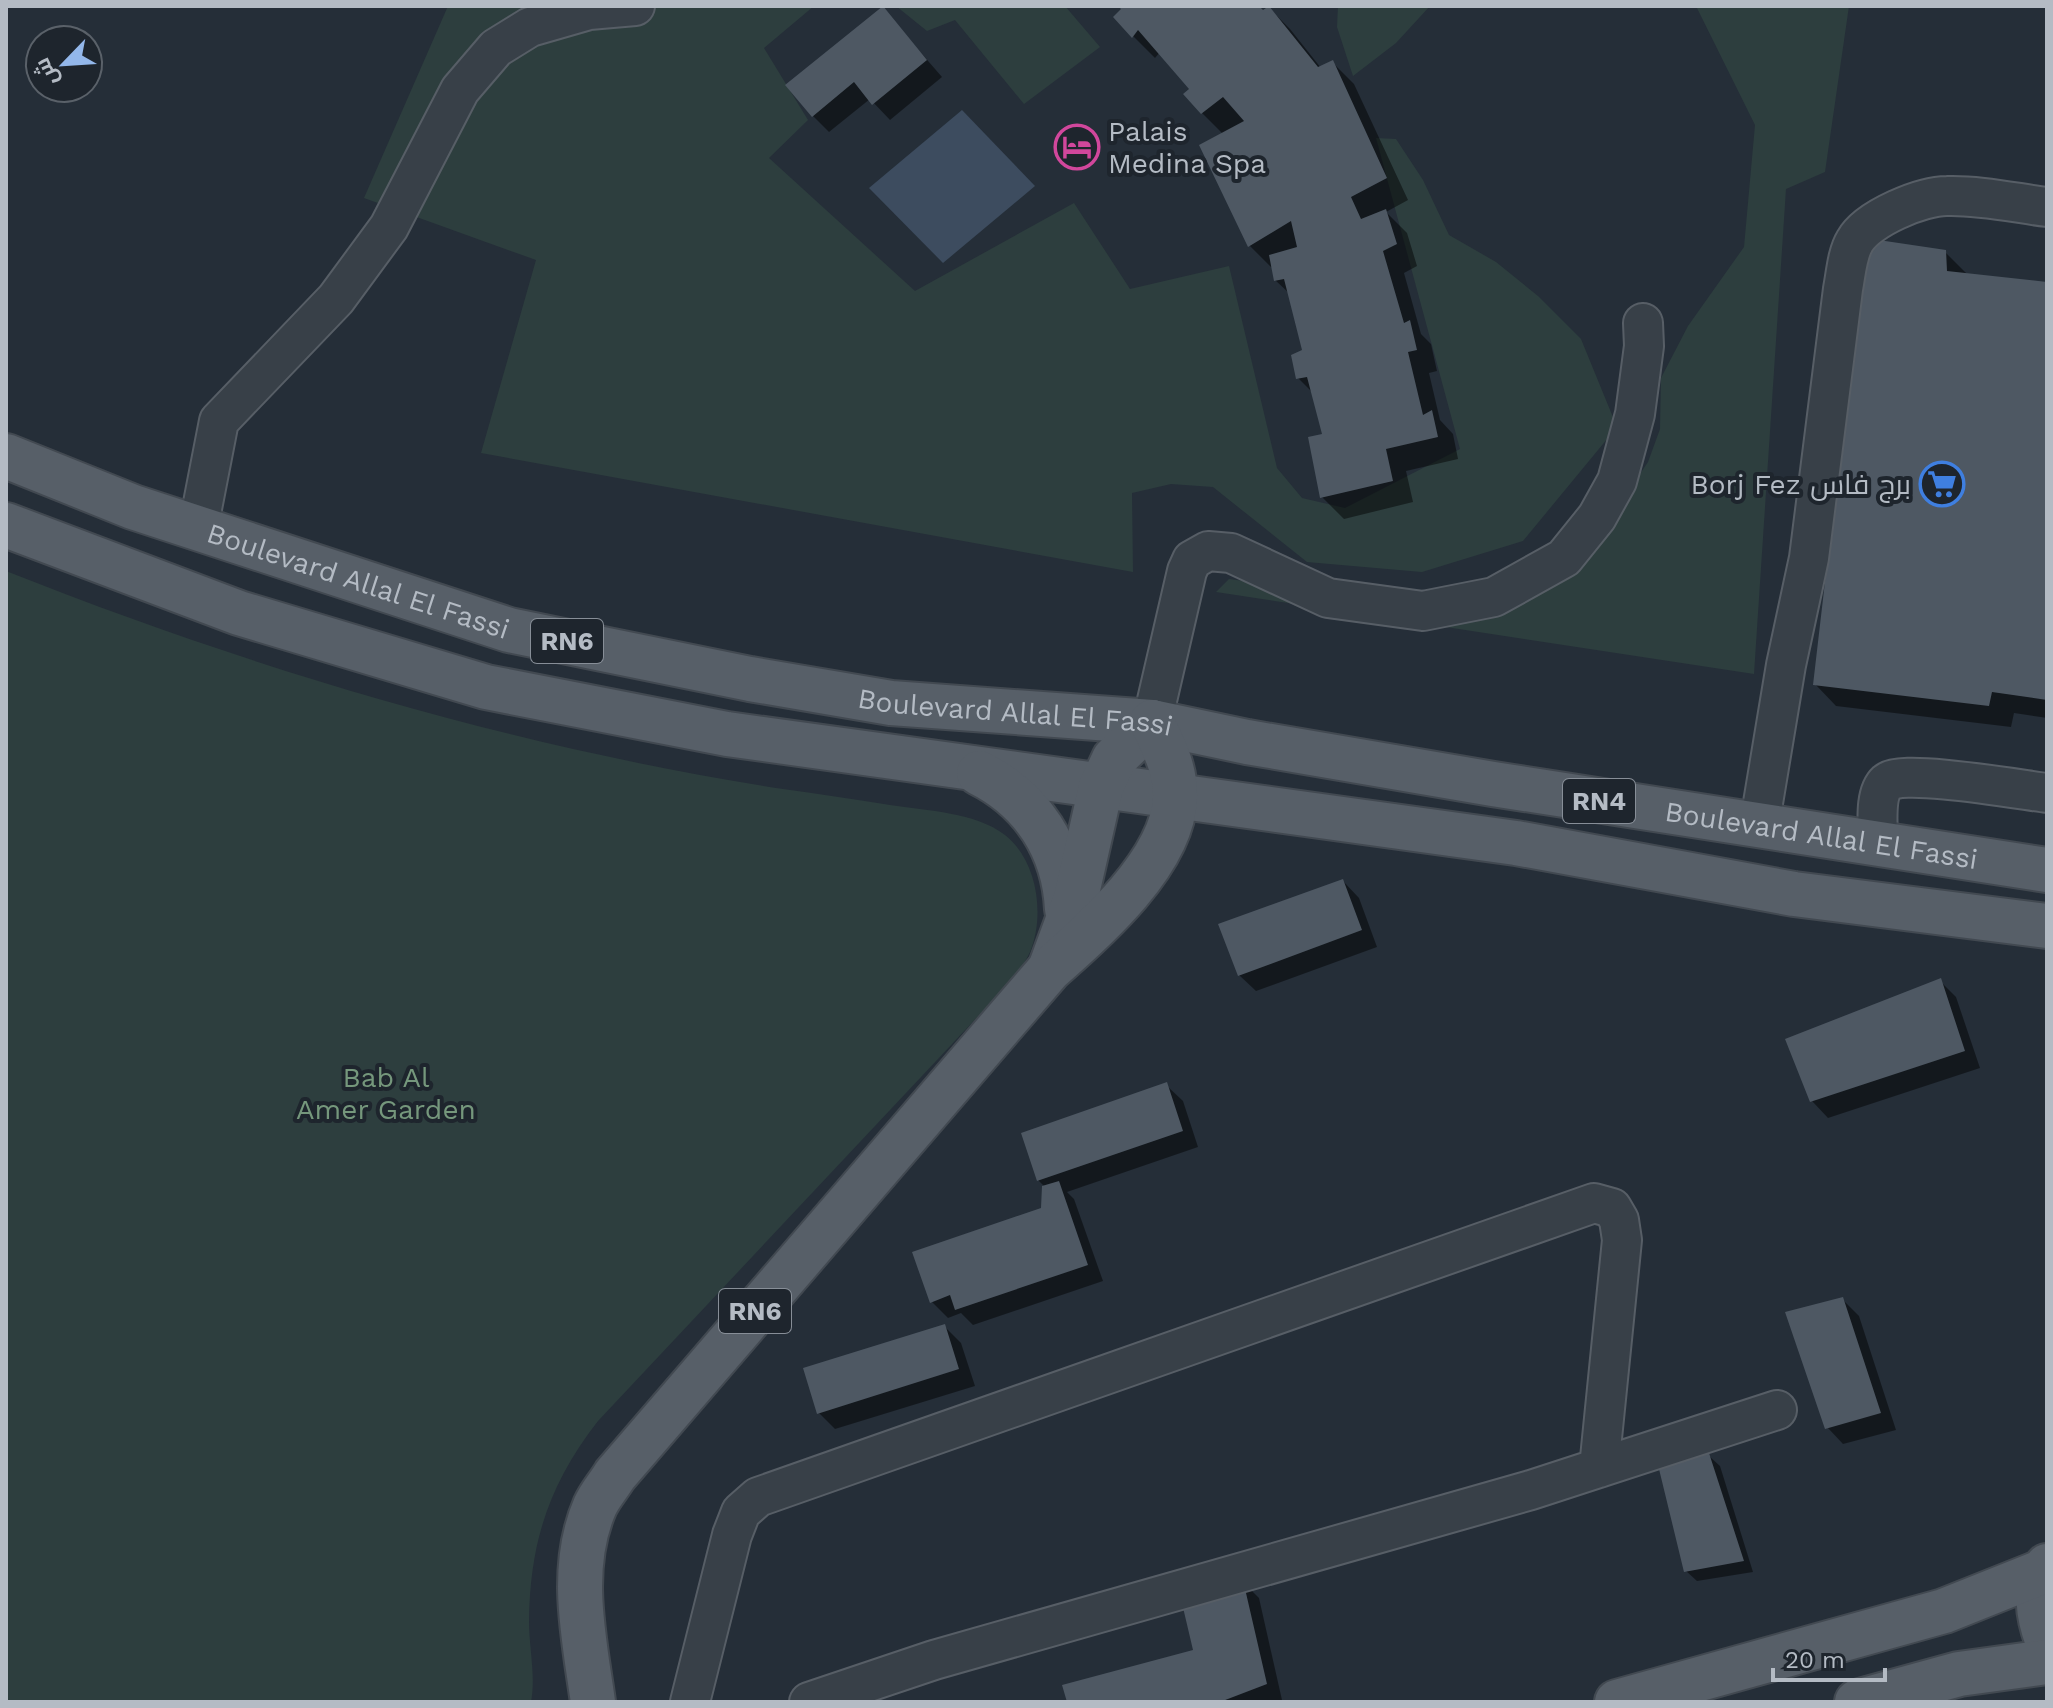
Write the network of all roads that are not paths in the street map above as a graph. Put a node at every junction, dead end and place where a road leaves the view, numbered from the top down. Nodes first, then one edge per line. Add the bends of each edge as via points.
1 (635, 6) edge
2 (2047, 207) edge
3 (1643, 323) dead end
4 (6, 456) edge
5 (6, 525) edge
6 (198, 529) junction
7 (1152, 722) junction
8 (970, 768) junction
9 (1101, 787) junction
10 (2047, 793) edge
11 (1176, 797) junction
12 (1759, 827) junction
13 (1878, 842) junction
14 (2047, 870) edge
15 (1068, 919) junction
16 (2047, 926) edge
17 (1050, 969) junction
18 (1777, 1410) dead end
19 (1599, 1468) junction
20 (2046, 1569) edge
21 (2047, 1640) edge
22 (2047, 1662) edge
23 (593, 1702) edge
24 (690, 1702) edge
25 (809, 1702) edge
26 (1617, 1702) edge
27 (1857, 1702) edge

1 - 6 street via 589,10 530,27 496,48 460,90 389,227 336,299 219,421
2 - 12 street via 1945,195 1876,219 1852,246 1809,558
3 - 7 street via 1635,414 1617,481 1564,558 1494,597 1423,611 1328,598 1231,553 1208,551 1192,560 1187,571
4 - 6 main road, Boulevard Allal El Fassi / RN6
5 - 8 main road, Boulevard Allal El Fassi / RN6 via 239,613 486,687 727,734
6 - 7 main road, Boulevard Allal El Fassi / RN6 via 509,630 735,676 891,703
7 - 9 main road, RN6 via 1114,759
7 - 11 main road, RN6 via 1172,768
7 - 12 main road, Boulevard Allal El Fassi / RN4
8 - 9 main road, Boulevard Allal El Fassi / RN6
8 - 15 main road via 1023,803 1046,833 1066,887
9 - 11 main road, Boulevard Allal El Fassi / RN4
9 - 15 main road, RN6
10 - 13 street via 1895,778 1880,793
11 - 16 main road, Boulevard Allal El Fassi / RN4 via 1516,843 1794,894
11 - 17 main road, RN6 via 1172,826 1128,895
12 - 13 main road, Boulevard Allal El Fassi / RN4
13 - 14 main road, Boulevard Allal El Fassi / RN4
15 - 17 main road, RN6
17 - 23 main road, RN6 via 615,1475 595,1507 584,1547 579,1604
18 - 19 street
19 - 24 street via 1622,1240 1612,1208 1594,1203 758,1497 741,1512 732,1535
19 - 25 street via 934,1660
20 - 21 main road via 2038,1594
20 - 26 main road via 1944,1611
22 - 27 main road via 1959,1674

